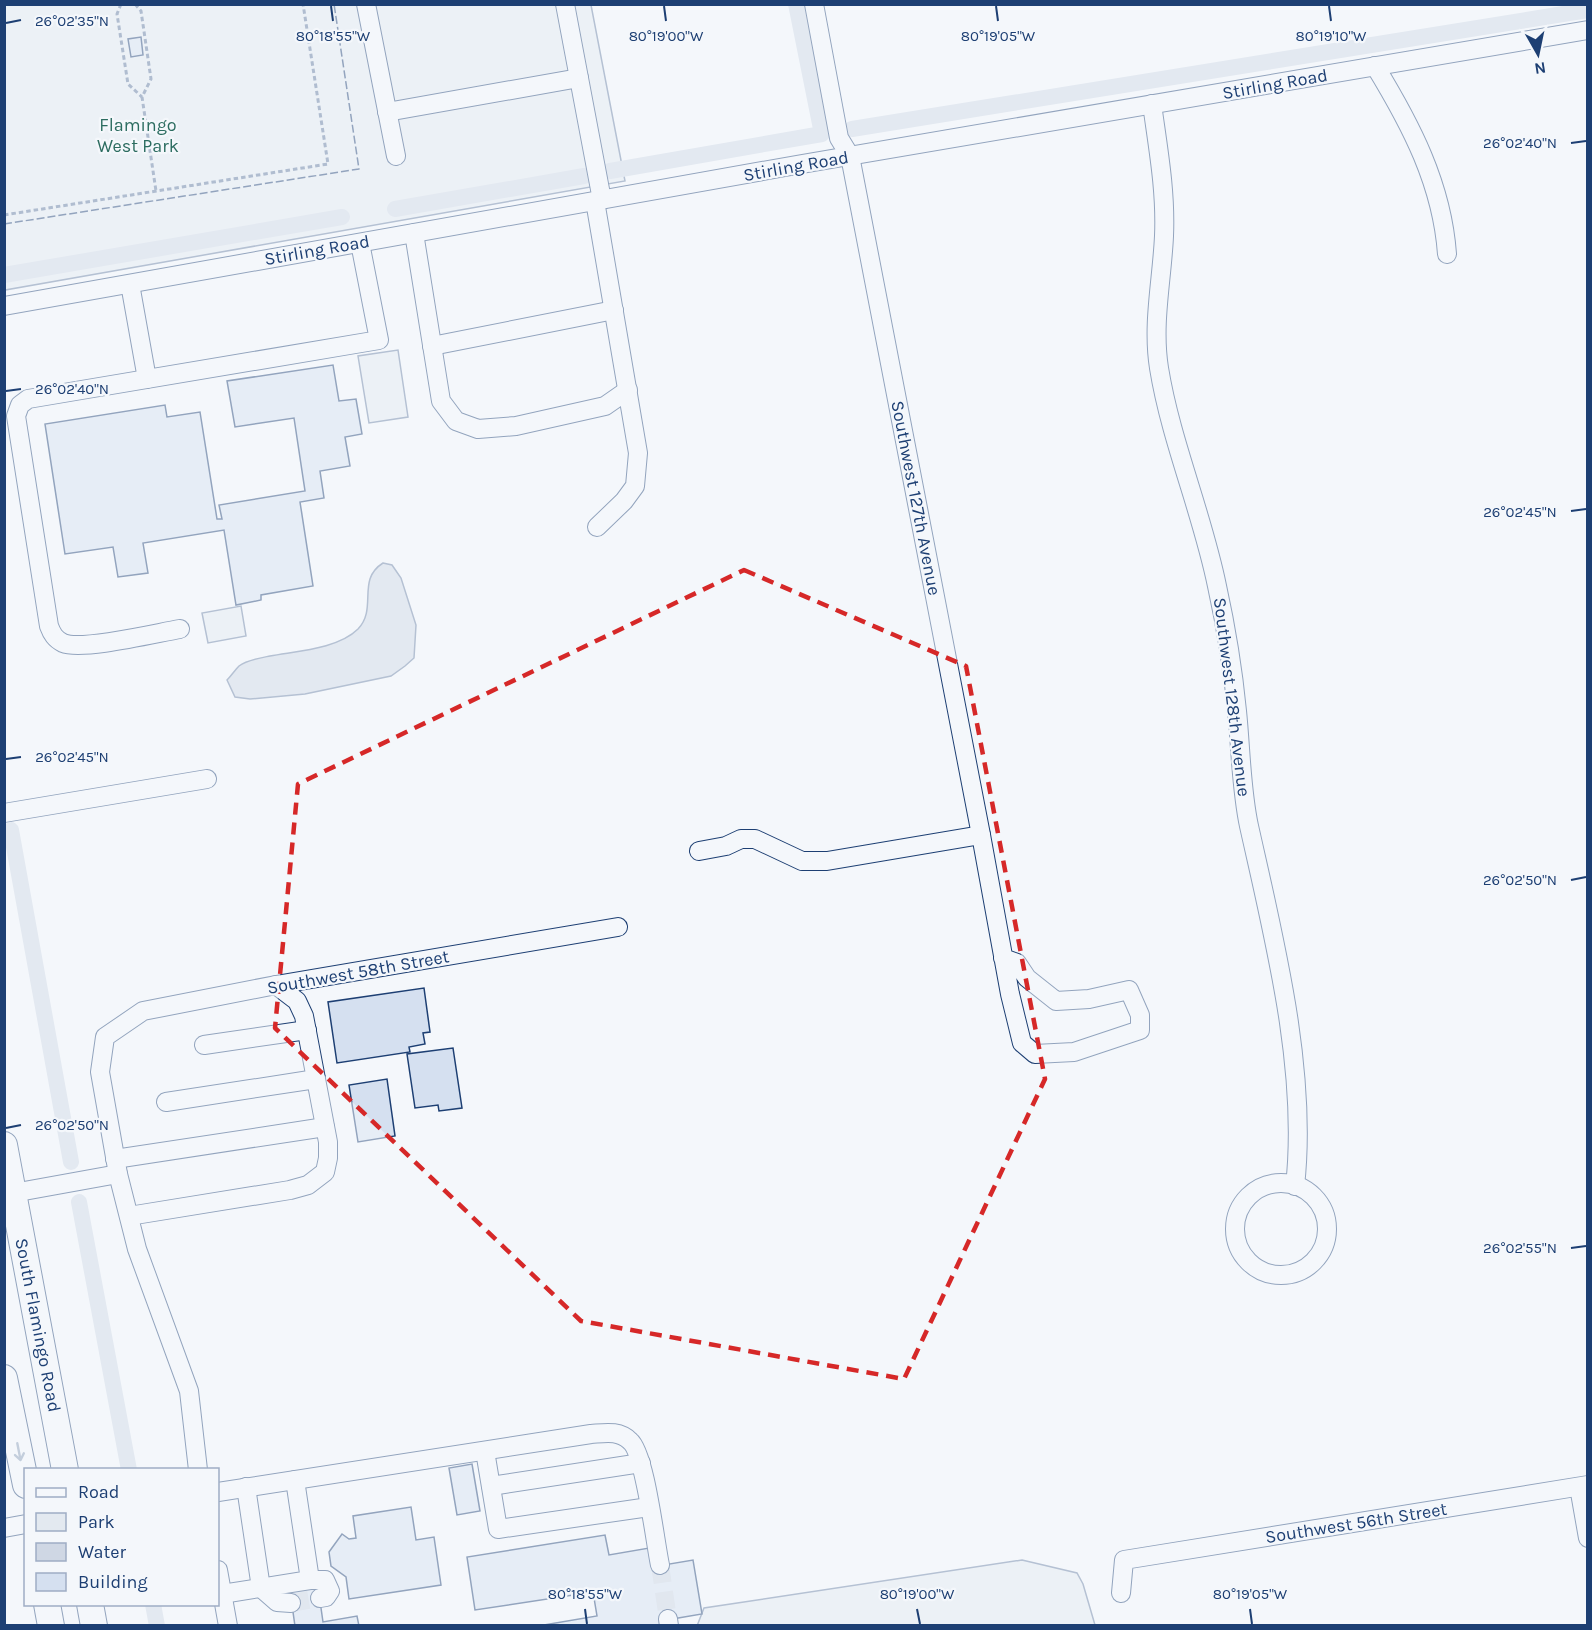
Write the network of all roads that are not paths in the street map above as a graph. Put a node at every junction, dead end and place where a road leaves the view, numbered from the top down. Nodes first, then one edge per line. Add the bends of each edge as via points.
1 (366, 4) edge
2 (565, 4) edge
3 (814, 4) edge
4 (1587, 30) edge
5 (1375, 66) junction
6 (579, 78) junction
7 (1152, 104) junction
8 (387, 112) junction
9 (396, 156) dead end
10 (850, 156) junction
11 (598, 200) junction
12 (414, 233) junction
13 (360, 243) junction
14 (1447, 254) dead end
15 (130, 284) junction
16 (4, 306) edge
17 (615, 310) junction
18 (432, 346) junction
19 (147, 379) junction
20 (628, 390) junction
21 (597, 527) dead end
22 (180, 629) dead end
23 (207, 779) dead end
24 (4, 813) edge
25 (981, 835) junction
26 (699, 851) dead end
27 (618, 927) dead end
28 (1003, 958) junction
29 (276, 985) junction
30 (307, 1030) junction
31 (204, 1045) dead end
32 (316, 1079) junction
33 (166, 1102) dead end
34 (325, 1127) junction
35 (4, 1145) edge
36 (117, 1167) junction
37 (1295, 1186) junction
38 (13, 1193) junction
39 (129, 1216) junction
40 (4, 1378) edge
41 (485, 1450) junction
42 (641, 1463) junction
43 (65, 1468) edge
44 (198, 1468) edge
45 (24, 1475) edge
46 (295, 1480) junction
47 (491, 1486) junction
48 (1583, 1486) edge
49 (246, 1487) junction
50 (219, 1492) edge
51 (649, 1507) junction
52 (24, 1524) edge
53 (4, 1528) edge
54 (1587, 1538) edge
55 (660, 1565) tunnel mouth
56 (219, 1576) edge
57 (310, 1580) junction
58 (261, 1588) junction
59 (222, 1593) junction
60 (1121, 1593) dead end
61 (320, 1599) dead end
62 (291, 1603) tunnel mouth
63 (47, 1606) edge
64 (90, 1606) edge
65 (51, 1626) edge
66 (94, 1626) edge
67 (228, 1626) edge

1 - 8 street
2 - 6 street
3 - 10 street, Southwest 127th Avenue via 839,138
4 - 5 street, Stirling Road
5 - 7 street, Stirling Road
5 - 14 street via 1403,111 1433,182
6 - 8 street
6 - 11 street
7 - 10 street, Stirling Road
7 - 37 street, Southwest 128th Avenue via 1165,192 1157,313 1158,364 1168,415 1217,586 1231,663 1244,795 1281,976 1294,1062 1298,1140
8 - 9 street
10 - 11 street, Stirling Road
10 - 25 street, Southwest 127th Avenue
11 - 12 street, Stirling Road
11 - 17 street
12 - 13 street, Stirling Road
12 - 18 street
13 - 15 street, Stirling Road
13 - 19 street via 379,340
15 - 16 street, Stirling Road
15 - 19 street
17 - 18 street
17 - 20 street
18 - 20 street via 441,401 456,421 478,429 516,426 605,406
19 - 22 street via 28,399 15,416 52,636 65,644 82,645
20 - 21 street via 638,453 635,486
23 - 24 street
25 - 26 street via 827,861 802,861 755,839
25 - 28 street, Southwest 127th Avenue
27 - 29 street, Southwest 58th Street
28 - 28 street, Southwest 127th Avenue via 1022,1043 1035,1054 1074,1052 1140,1030 1140,1015 1129,990 1056,1001 1027,978 1017,963
29 - 30 street via 297,1001
29 - 36 street, Southwest 58th Street via 143,1011 105,1037 100,1072
30 - 31 street
30 - 32 street
32 - 33 street
32 - 34 street
34 - 36 street
34 - 39 street via 326,1172 308,1185
35 - 38 highway, South Flamingo Road
36 - 38 street
36 - 39 street
37 - 37 street via 1317,1201 1324,1213 1326,1240 1321,1252 1307,1266 1288,1275 1273,1275 1259,1270 1238,1248 1236,1218 1252,1193 1280,1183
38 - 43 highway, South Flamingo Road
39 - 44 street via 137,1249 189,1391
40 -> 45 highway
41 - 42 street via 616,1432 632,1441
41 - 46 street
41 - 47 street
42 - 47 street
42 - 51 street
46 - 49 street
46 - 57 street
47 - 51 street via 498,1529
48 - 54 street
48 - 60 street, Southwest 56th Street via 1124,1560
49 - 50 street
49 - 58 street
51 - 55 street
52 - 53 street
56 - 59 street
57 - 58 street
57 - 61 street via 325,1580 329,1586 326,1597
58 - 59 street
58 - 62 street via 277,1602
59 - 67 street
63 - 65 highway
64 - 66 highway

